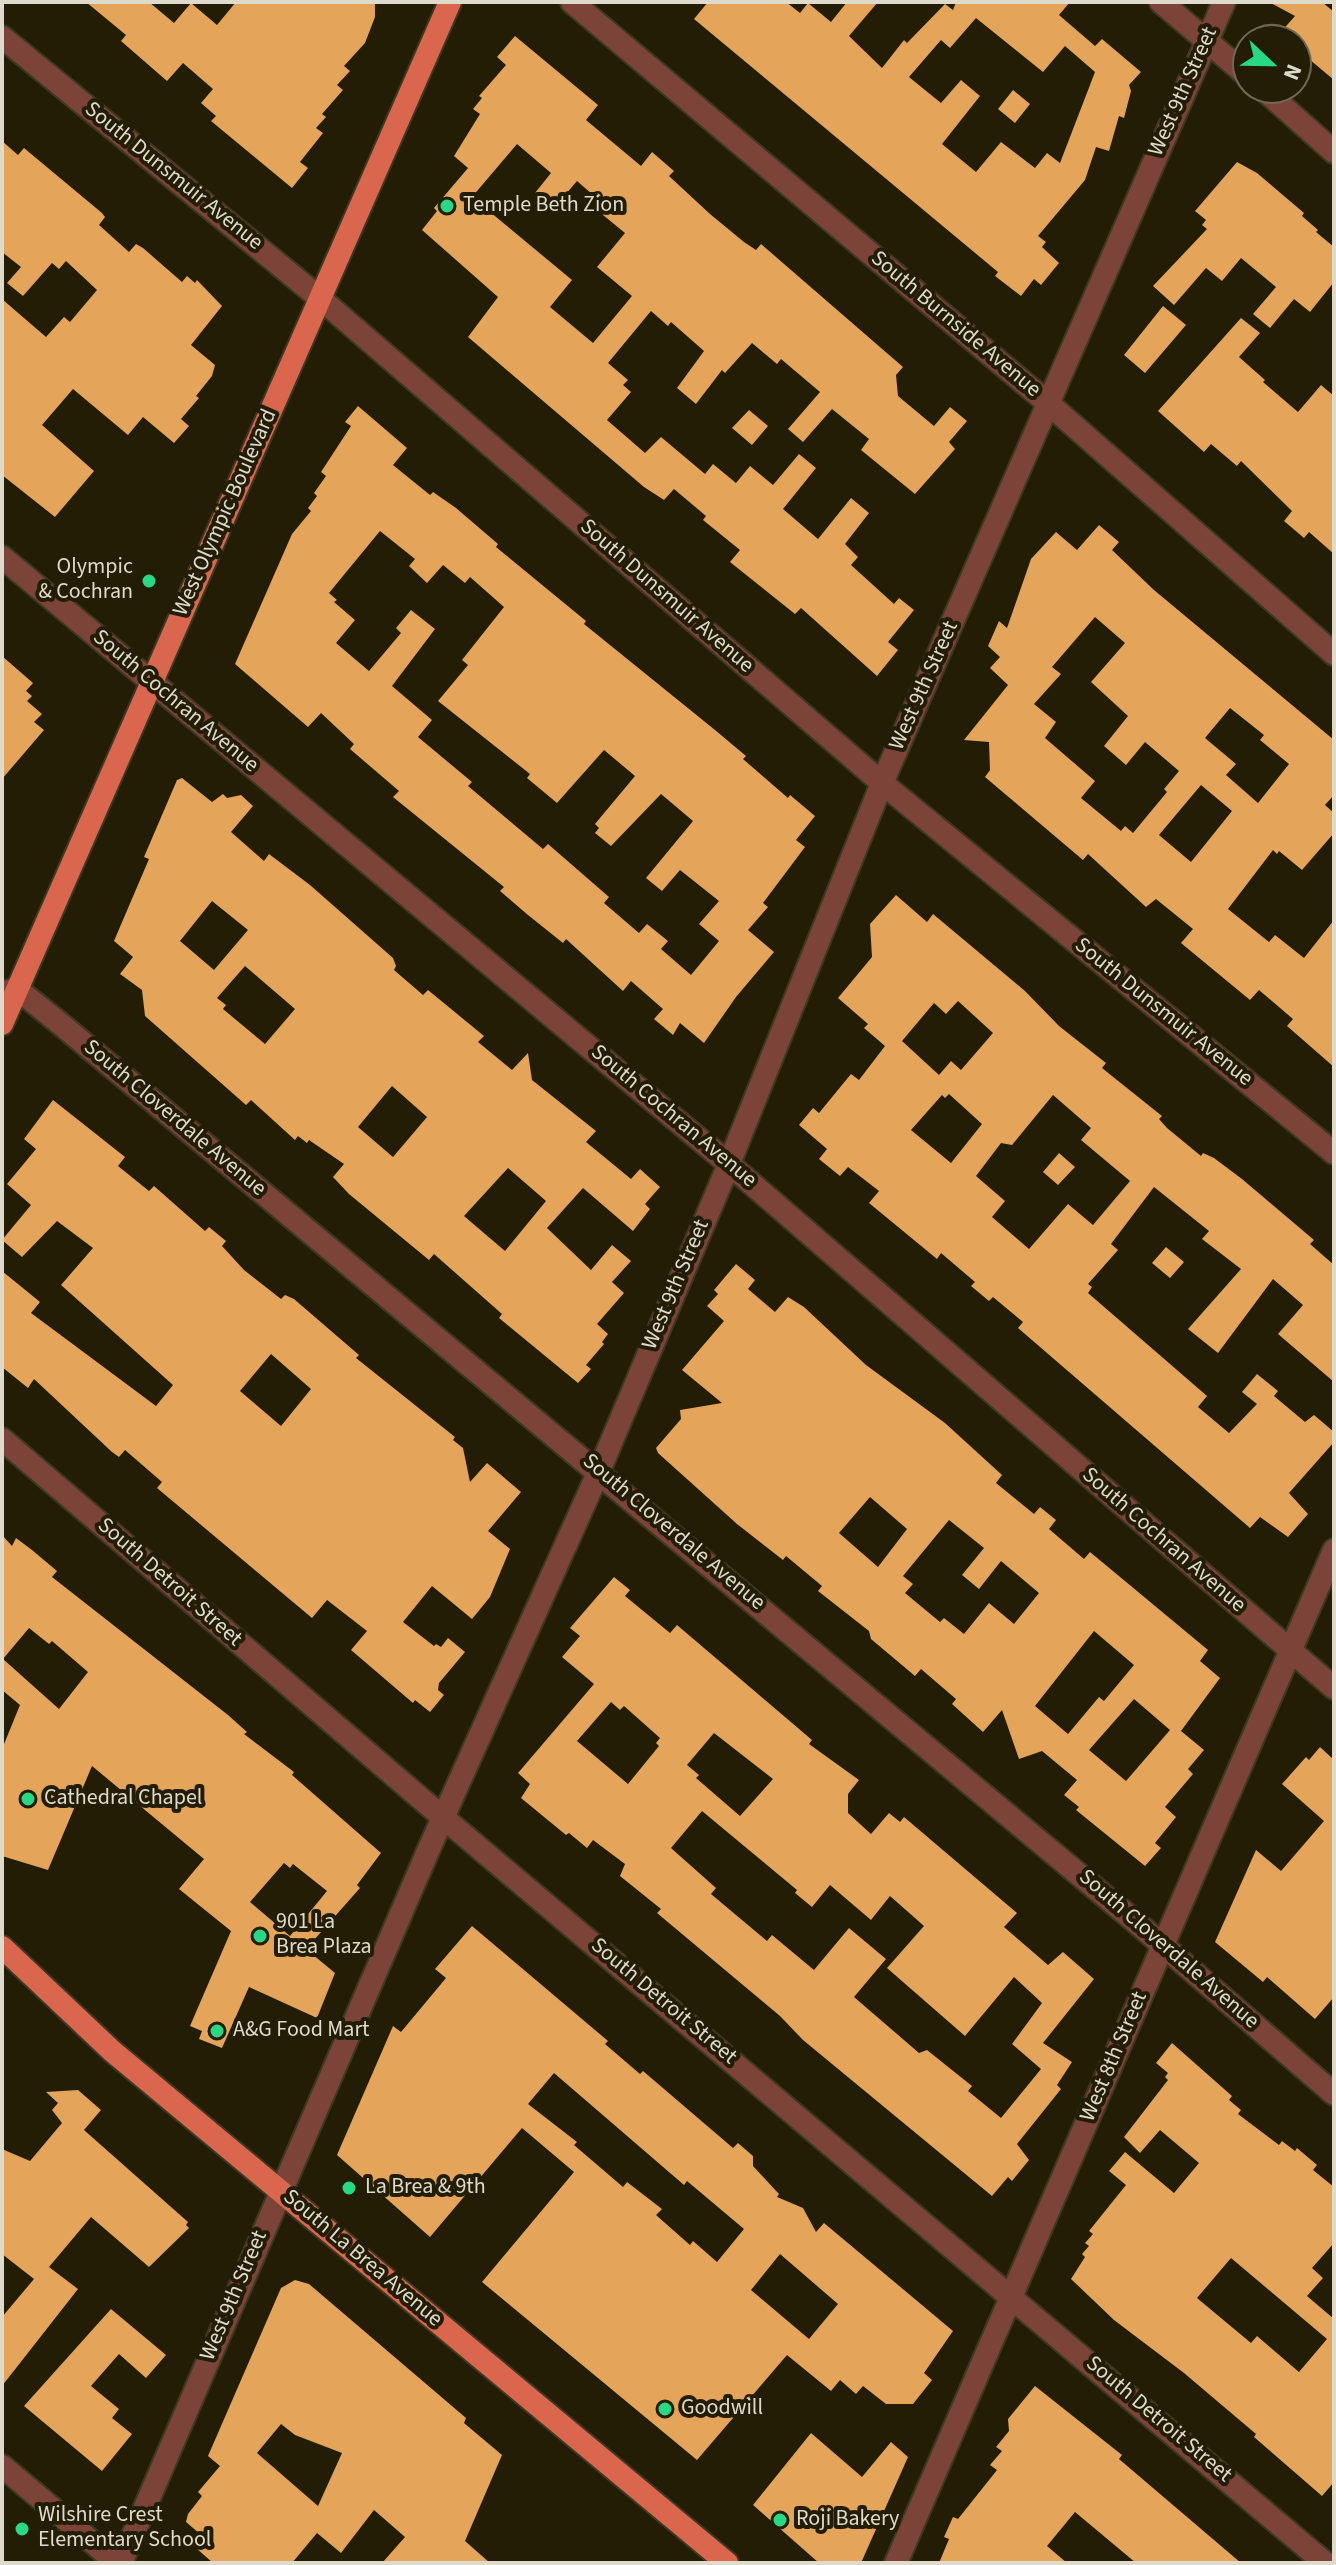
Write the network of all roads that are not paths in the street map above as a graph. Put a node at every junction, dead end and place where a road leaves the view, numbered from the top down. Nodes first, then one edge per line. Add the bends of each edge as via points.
1 (450, 2) edge
2 (572, 2) edge
3 (1161, 2) edge
4 (1224, 2) edge
5 (2, 37) edge
6 (1207, 40) junction
7 (1232, 62) edge
8 (1280, 104) edge
9 (1334, 152) edge
10 (322, 300) junction
11 (1049, 404) junction
12 (2, 557) edge
13 (1334, 654) edge
14 (151, 683) junction
15 (882, 783) junction
16 (10, 991) edge
17 (2, 1024) edge
18 (1334, 1153) edge
19 (729, 1164) junction
20 (2, 1439) edge
21 (599, 1471) junction
22 (1334, 1550) edge
23 (1290, 1651) junction
24 (1334, 1688) edge
25 (443, 1817) junction
26 (1163, 1944) junction
27 (2, 1947) edge
28 (1334, 2094) edge
29 (280, 2191) junction
30 (1013, 2296) junction
31 (2, 2466) edge
32 (119, 2563) edge
33 (727, 2563) edge
34 (896, 2563) edge
35 (1325, 2563) edge

1 - 10 main road, West Olympic Boulevard
2 - 11 street, South Burnside Avenue
3 - 6 street
4 - 6 street, West 9th Street
5 - 10 street, South Dunsmuir Avenue
6 - 7 street
6 - 11 street, West 9th Street
8 - 9 street
10 - 14 main road, West Olympic Boulevard
10 - 15 street, South Dunsmuir Avenue
11 - 13 street, South Burnside Avenue
11 - 15 street, West 9th Street
12 - 14 street, South Cochran Avenue
14 - 16 main road, West Olympic Boulevard
14 - 19 street, South Cochran Avenue
15 - 18 street, South Dunsmuir Avenue
15 - 19 street, West 9th Street
16 - 17 main road, West Olympic Boulevard
16 - 21 street, South Cloverdale Avenue
19 - 21 street, West 9th Street
19 - 23 street, South Cochran Avenue
20 - 25 street, South Detroit Street
21 - 25 street, West 9th Street
21 - 26 street, South Cloverdale Avenue
22 - 23 street, West 8th Street
23 - 24 street, South Cochran Avenue
23 - 26 street, West 8th Street
25 - 29 street, West 9th Street
25 - 30 street, South Detroit Street
26 - 28 street, South Cloverdale Avenue
26 - 30 street, West 8th Street
27 - 29 main road, South La Brea Avenue via 112,2051
29 - 32 street, West 9th Street
29 - 33 main road, South La Brea Avenue
30 - 34 street, West 8th Street
30 - 35 street, South Detroit Street
31 - 32 street

